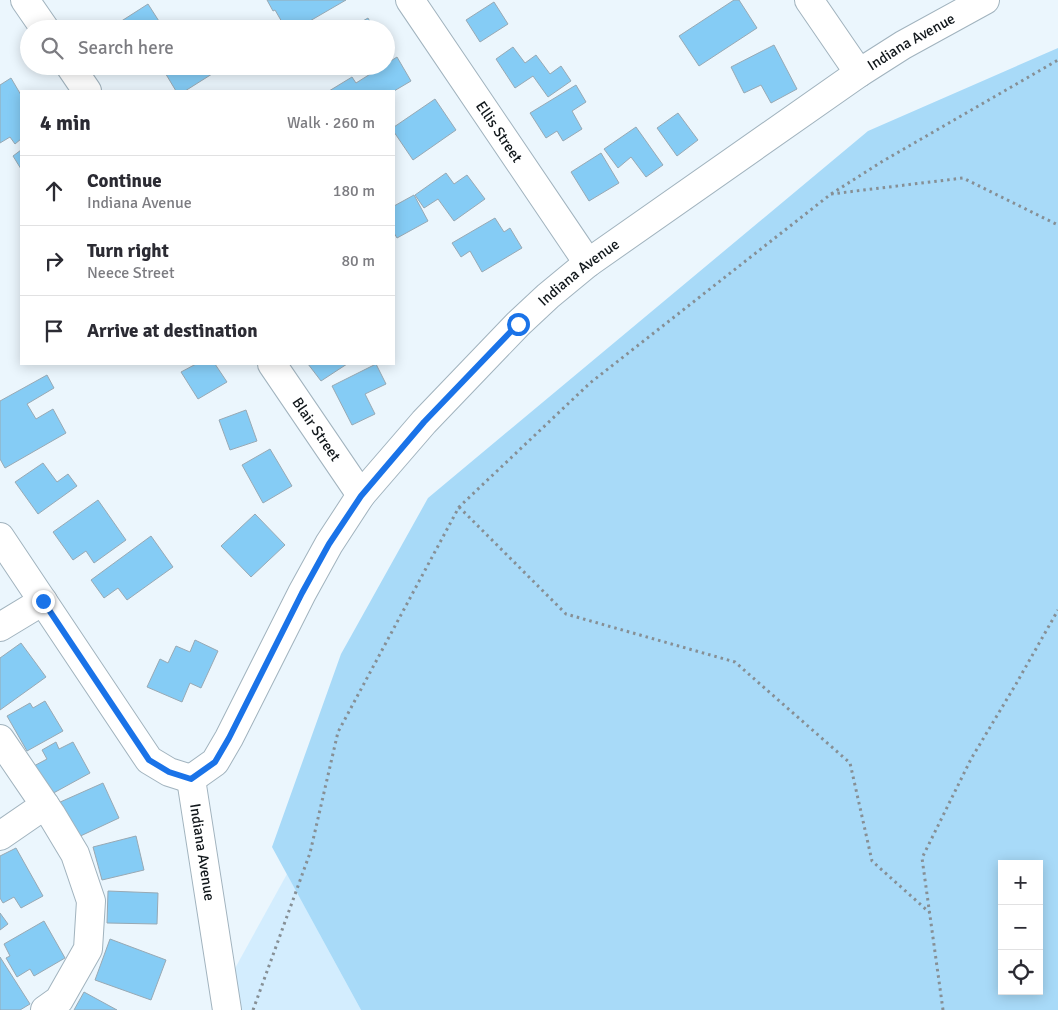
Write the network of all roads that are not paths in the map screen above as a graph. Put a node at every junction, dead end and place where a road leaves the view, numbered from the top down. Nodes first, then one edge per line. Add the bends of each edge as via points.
1 (25, 0) edge
2 (410, 0) edge
3 (809, 0) edge
4 (985, 0) edge
5 (39, 20) edge
6 (859, 73) junction
7 (76, 75) edge
8 (86, 90) edge
9 (588, 262) junction
10 (273, 365) edge
11 (361, 496) junction
12 (0, 537) edge
13 (43, 601) junction
14 (9, 621) edge
15 (0, 739) edge
16 (191, 779) junction
17 (45, 805) junction
18 (0, 836) edge
19 (45, 1010) edge
20 (227, 1010) edge

1 - 5 street
2 - 9 street, Ellis Street
3 - 6 street
4 - 6 street, Indiana Avenue
6 - 9 street, Indiana Avenue
7 - 8 street
9 - 11 street, Indiana Avenue via 518,324 424,422
10 - 11 street, Blair Street
11 - 16 street, Indiana Avenue via 324,552 215,762
12 - 13 street
13 - 14 street
13 - 16 street via 149,760 169,772
15 - 17 street
16 - 20 street, Indiana Avenue
17 - 18 street
17 - 19 street via 75,854 91,902 88,949 59,1000

